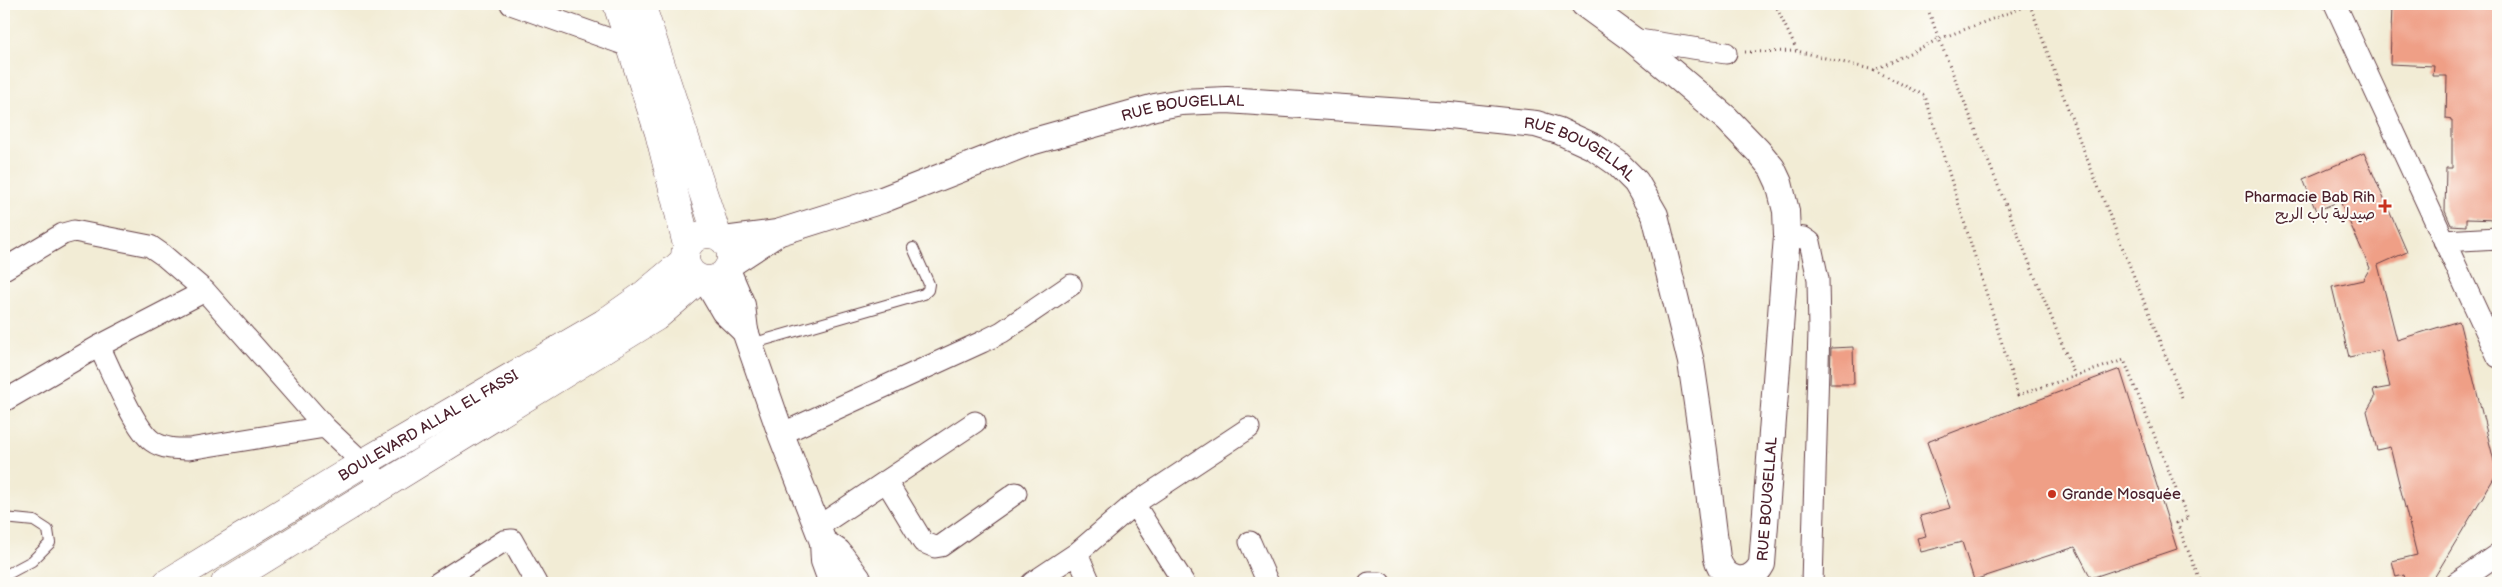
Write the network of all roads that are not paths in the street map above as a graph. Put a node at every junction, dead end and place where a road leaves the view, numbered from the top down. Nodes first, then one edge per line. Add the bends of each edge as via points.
1 (618, 4) edge
2 (641, 4) edge
3 (1584, 4) edge
4 (2335, 4) edge
5 (521, 5) edge
6 (1632, 39) junction
7 (632, 47) junction
8 (1726, 53) road end
9 (2498, 238) edge
10 (2444, 241) junction
11 (1786, 245) junction
12 (913, 248) dead end
13 (710, 259) junction
14 (4, 269) edge
15 (1071, 285) dead end
16 (205, 291) junction
17 (747, 338) junction
18 (99, 346) junction
19 (2498, 357) edge
20 (4, 401) edge
21 (975, 422) dead end
22 (324, 427) junction
23 (1249, 428) dead end
24 (781, 434) junction
25 (363, 462) junction
26 (886, 481) junction
27 (382, 484) junction
28 (1016, 493) dead end
29 (1134, 504) junction
30 (4, 518) edge
31 (820, 535) junction
32 (1250, 542) dead end
33 (1078, 553) junction
34 (2498, 554) edge
35 (4, 576) edge
36 (855, 582) edge
37 (167, 583) edge
38 (225, 583) edge
39 (438, 583) edge
40 (536, 583) edge
41 (832, 583) edge
42 (1032, 583) edge
43 (1090, 583) edge
44 (1184, 583) edge
45 (1268, 583) edge
46 (1369, 583) edge
47 (1380, 583) edge
48 (1812, 583) edge
49 (2456, 583) edge

1 - 7 main road
2 - 13 main road
3 - 6 street, RUE BOUGELLAL
4 - 10 street
5 - 7 street
6 - 8 street
6 - 11 street, RUE BOUGELLAL via 1727,119 1772,168 1783,196
7 - 13 main road via 659,133
9 - 10 street
10 - 19 street
11 - 13 street, RUE BOUGELLAL via 1762,564 1754,576 1737,581 1720,570 1717,558 1691,362 1655,215 1636,182 1617,163 1594,146 1536,124 1227,100 1181,102 1028,142 882,200 778,233
11 - 48 street via 1804,238 1810,242 1818,279
12 - 17 lane via 928,278 928,290 924,294
13 - 17 street via 724,311
13 - 25 main road, BOULEVARD ALLAL EL FASSI
13 - 27 main road, BOULEVARD ALLAL EL FASSI via 656,317
14 - 16 street via 63,234 88,232 150,246
15 - 24 street via 1002,332
16 - 18 street
16 - 22 street
17 - 24 street
18 - 20 street
18 - 22 street via 140,427 152,441 168,448 190,449
21 - 26 street
22 - 25 street
23 - 29 street
24 - 31 street
25 - 27 street
25 - 37 main road, BOULEVARD ALLAL EL FASSI
26 - 28 street via 923,542 935,547 942,546
26 - 31 street
27 - 38 main road, BOULEVARD ALLAL EL FASSI
29 - 33 street
29 - 44 street
30 - 35 lane via 34,521 48,530 50,544 32,562
31 - 36 street via 838,552
31 - 41 street
32 - 45 street
33 - 42 street
33 - 43 street
34 - 49 street
39 - 40 street via 504,541 512,540
46 - 47 street

